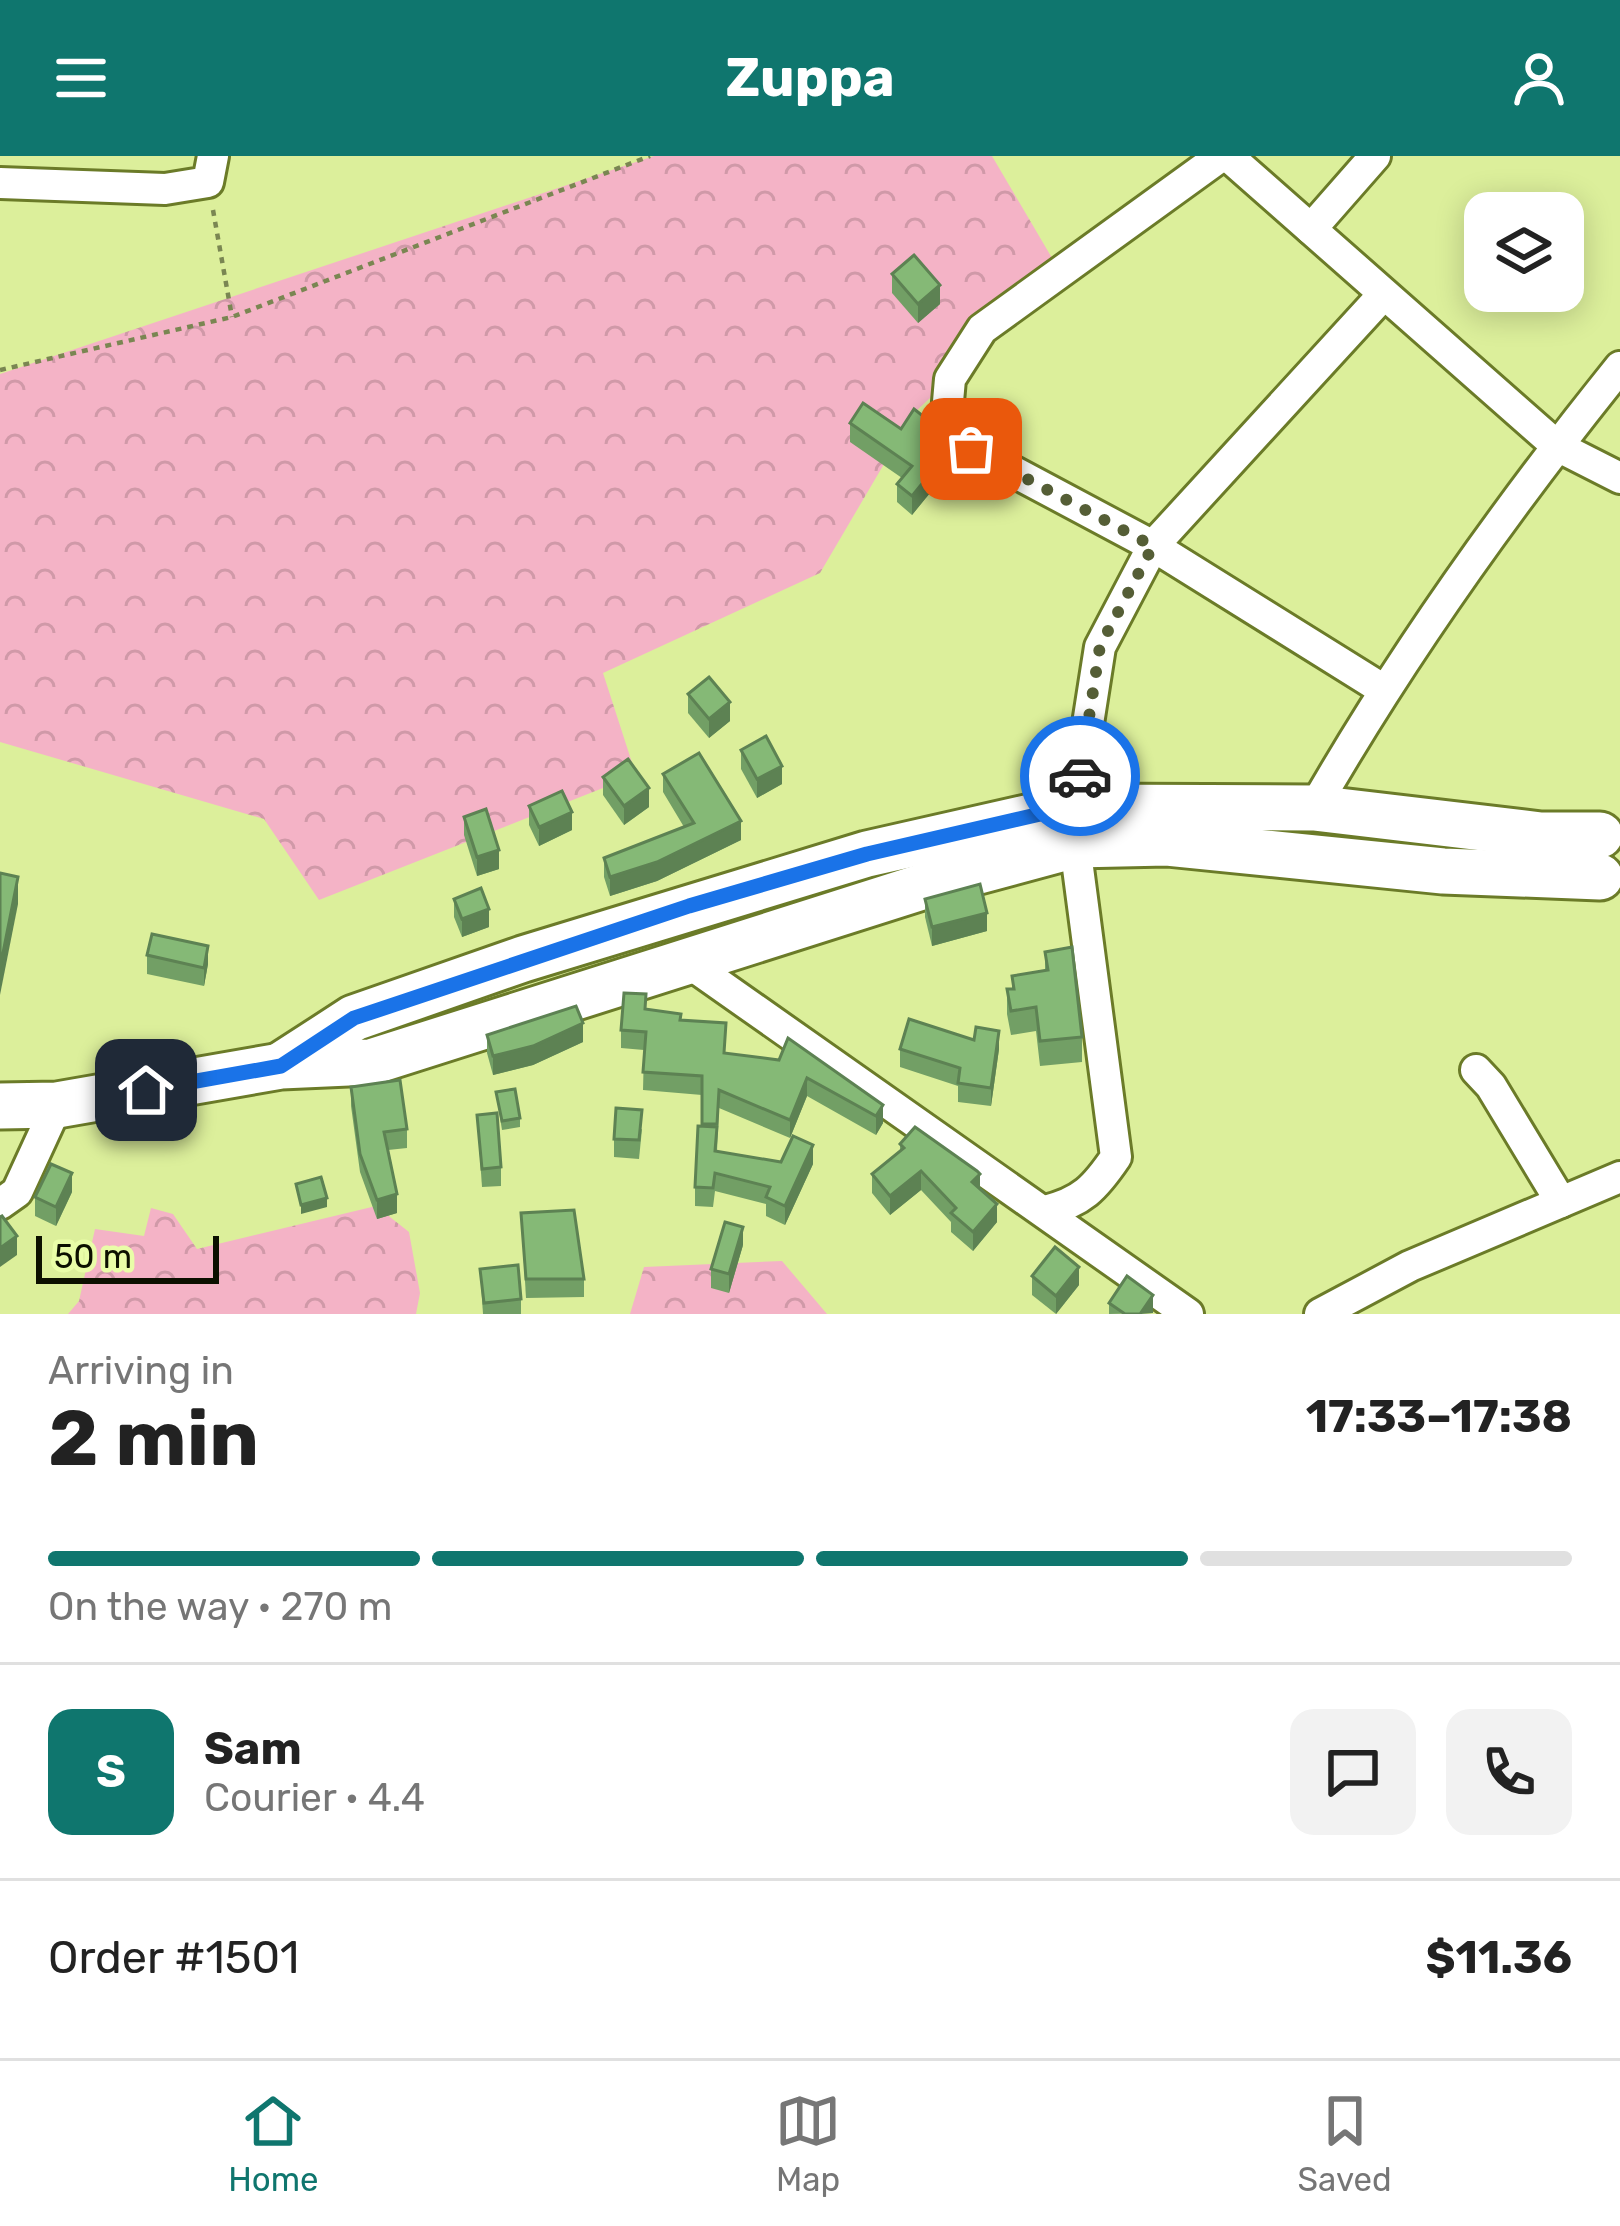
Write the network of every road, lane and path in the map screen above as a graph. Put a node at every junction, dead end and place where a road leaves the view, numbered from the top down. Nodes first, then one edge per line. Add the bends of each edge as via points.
1 (650, 156) edge
2 (1225, 156) edge
3 (1376, 156) edge
4 (210, 169) edge
5 (0, 183) edge
6 (1311, 229) junction
7 (1383, 295) junction
8 (232, 317) junction
9 (1620, 367) edge
10 (0, 370) edge
11 (1557, 446) junction
12 (1620, 478) edge
13 (1153, 546) junction
14 (1384, 690) junction
15 (1314, 808) junction
16 (1075, 826) junction
17 (1610, 856) edge
18 (927, 862) junction
19 (688, 963) junction
20 (281, 1066) junction
21 (1476, 1070) dead end
22 (57, 1105) junction
23 (0, 1106) edge
24 (1620, 1178) edge
25 (1561, 1202) junction
26 (0, 1204) edge
27 (1045, 1210) junction
28 (1188, 1314) edge
29 (1320, 1314) edge

1 - 8 path
2 - 6 street
2 - 13 street via 982,329 950,379 946,413 971,449
3 - 6 street
4 - 5 street via 165,189
4 - 8 path
6 - 7 street
7 - 11 street
7 - 13 street
8 - 10 path
9 - 11 street
11 - 12 street
11 - 14 street
13 - 14 street
13 - 16 street via 1100,646
14 - 15 street
15 - 16 highway
15 - 17 highway via 1541,835
16 - 17 highway via 1443,871
16 - 18 highway
16 - 27 street via 1116,1157 1094,1190
18 - 19 highway
18 - 20 highway via 689,906 354,1018
19 - 20 highway via 371,1062
19 - 27 street
20 - 22 highway
21 - 25 street
22 - 23 highway
22 - 26 street via 16,1192
24 - 25 street
25 - 29 street
27 - 28 street

